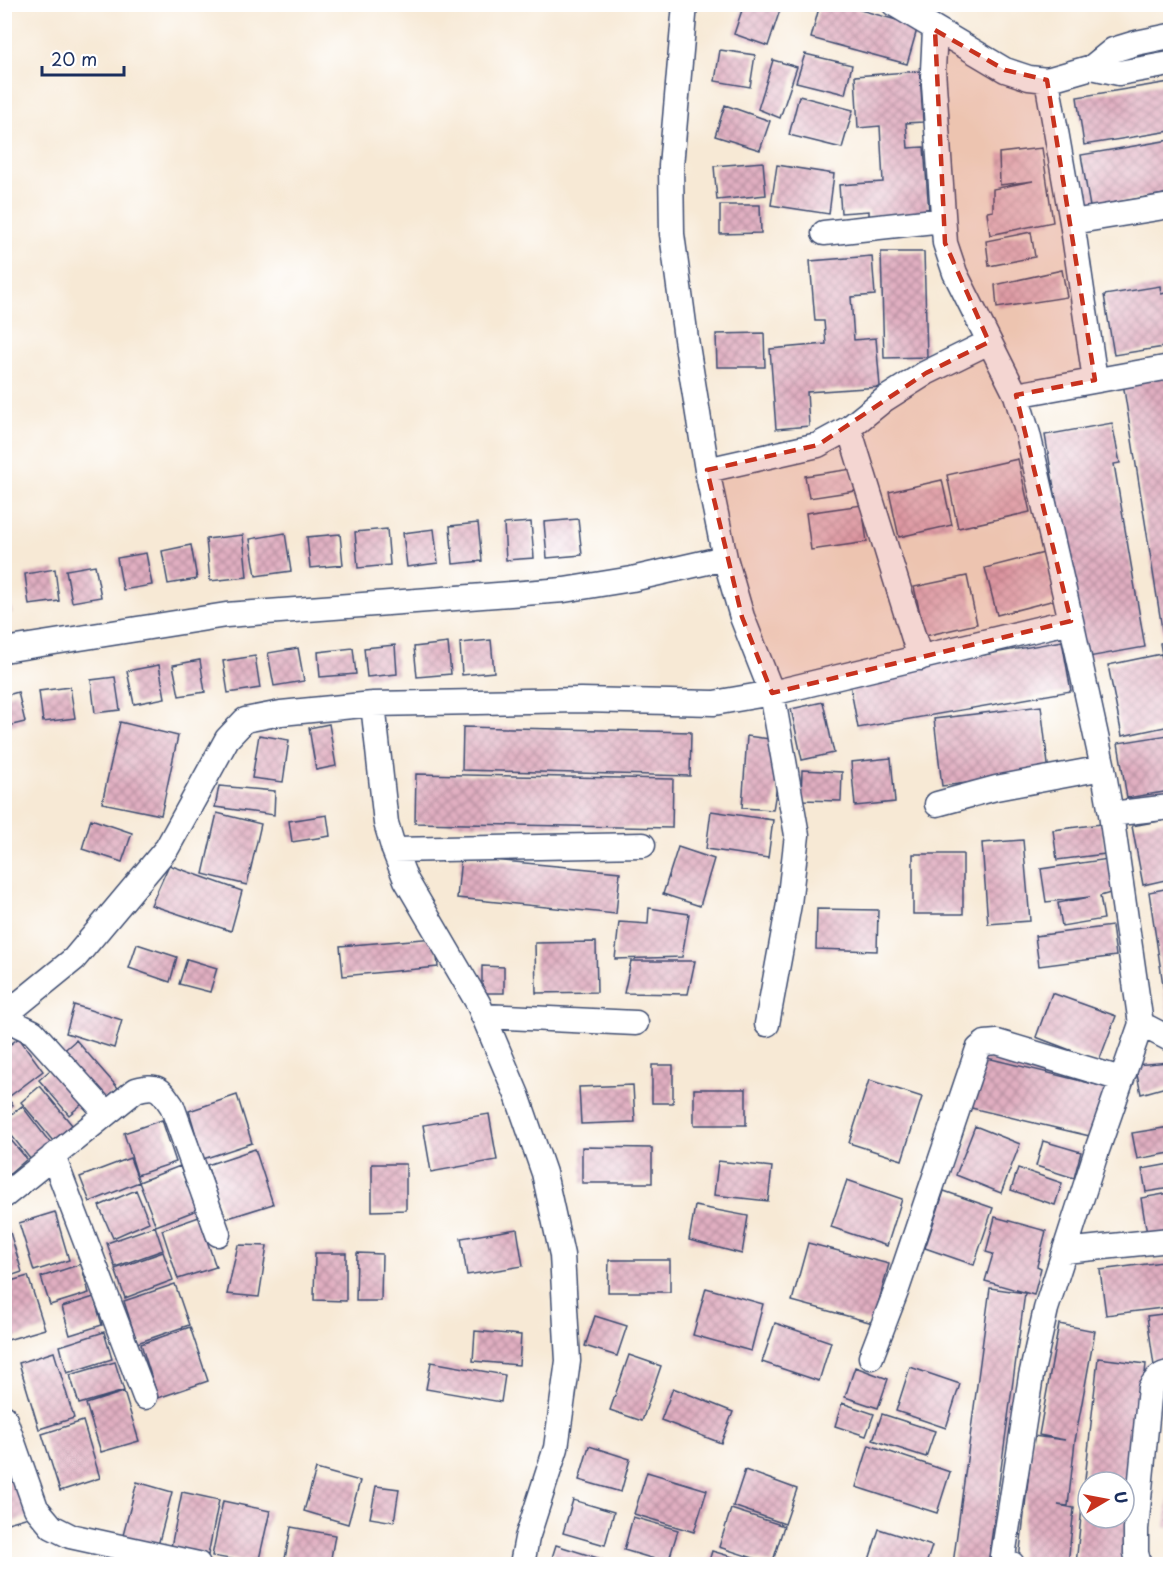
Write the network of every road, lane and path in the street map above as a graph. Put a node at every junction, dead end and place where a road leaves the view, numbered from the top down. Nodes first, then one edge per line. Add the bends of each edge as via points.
1 (685, 4) edge
2 (894, 4) edge
3 (935, 30) junction
4 (1170, 36) edge
5 (1170, 64) edge
6 (1092, 67) junction
7 (1047, 80) junction
8 (1170, 206) edge
9 (943, 220) junction
10 (1072, 222) junction
11 (824, 233) dead end
12 (989, 342) junction
13 (1170, 367) edge
14 (1095, 380) junction
15 (1016, 395) junction
16 (849, 428) junction
17 (707, 470) junction
18 (725, 558) junction
19 (1071, 621) junction
20 (4, 650) edge
21 (920, 658) junction
22 (772, 693) junction
23 (373, 704) junction
24 (1103, 768) junction
25 (937, 804) dead end
26 (1170, 807) edge
27 (1111, 814) junction
28 (643, 844) dead end
29 (394, 850) junction
30 (483, 1016) junction
31 (4, 1017) edge
32 (636, 1023) dead end
33 (767, 1024) dead end
34 (1141, 1024) junction
35 (1170, 1040) edge
36 (1121, 1079) junction
37 (106, 1113) junction
38 (53, 1156) junction
39 (4, 1196) edge
40 (218, 1234) dead end
41 (1170, 1240) edge
42 (1065, 1251) junction
43 (871, 1357) dead end
44 (1170, 1373) edge
45 (145, 1397) dead end
46 (4, 1417) edge
47 (198, 1564) edge
48 (522, 1564) edge
49 (1012, 1564) edge
50 (1140, 1564) edge

1 - 17 street via 671,166 672,234
2 - 3 street
3 - 7 street via 1005,70
3 - 9 street via 933,70
4 - 6 street via 1113,50
5 - 6 street via 1119,73
6 - 7 street
7 - 10 street
8 - 10 street
9 - 11 street
9 - 12 street via 945,243 955,273
10 - 14 street
12 - 15 street
12 - 16 street via 926,373
13 - 14 street
14 - 15 street
15 - 19 street
16 - 17 street via 818,445
16 - 21 street
17 - 18 street
18 - 20 street via 564,590 226,615
18 - 22 street via 742,617
19 - 21 street
19 - 24 street
21 - 22 street
22 - 23 street via 714,703 581,700
22 - 33 street via 797,835
23 - 29 street via 386,823
23 - 31 street via 245,720 227,739 166,848 74,959
24 - 25 street via 996,788
24 - 27 street
26 - 27 street
27 - 34 street
28 - 29 street
29 - 30 street via 406,880
30 - 32 street
30 - 48 street via 517,1095 544,1173 562,1255 568,1361 556,1448
31 - 37 street via 33,1032
34 - 35 street
34 - 36 street
36 - 42 street
36 - 43 street via 997,1042 985,1043 978,1049
37 - 38 street
37 - 40 street via 136,1090 148,1086 164,1094
38 - 39 street
38 - 45 street
41 - 42 street
42 - 49 street via 1046,1309 1031,1376 1003,1556
44 - 50 street via 1156,1378 1150,1388 1136,1529
46 - 47 street via 36,1508 52,1527 70,1536

